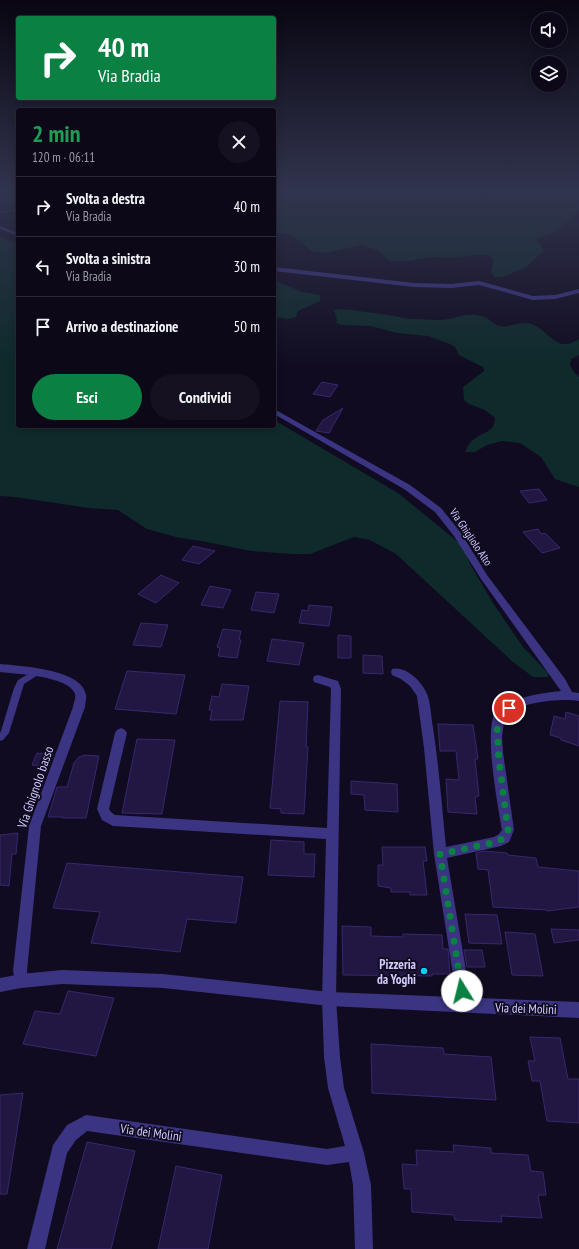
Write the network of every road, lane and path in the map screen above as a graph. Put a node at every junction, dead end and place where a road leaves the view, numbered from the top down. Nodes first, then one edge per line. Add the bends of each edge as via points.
1 (276, 269) edge
2 (579, 291) edge
3 (276, 412) edge
4 (0, 668) edge
5 (396, 672) dead end
6 (35, 673) junction
7 (318, 679) dead end
8 (574, 696) edge
9 (121, 733) dead end
10 (0, 738) edge
11 (333, 834) junction
12 (440, 854) junction
13 (21, 981) junction
14 (0, 985) edge
15 (329, 999) junction
16 (465, 1006) junction
17 (579, 1010) edge
18 (356, 1153) junction
19 (36, 1249) edge
20 (364, 1249) edge

1 - 2 street via 414,285 451,286 479,283 533,298 555,297
3 - 8 street, Via Ghigliolo Alto via 407,487 438,510 458,535 484,577
4 - 6 street, Via Ghignolo basso
5 - 12 street via 414,683 422,695
6 - 10 lane via 21,682 5,733
6 - 13 street, Via Ghignolo basso via 66,679 76,685 81,693 79,707 35,826
7 - 11 street via 334,684 336,689
8 - 12 street via 546,697 509,708 500,714 497,725 499,761 508,830 504,838 496,842
9 - 11 street via 103,809 106,816 113,820
11 - 15 street
12 - 16 street
13 - 14 street, Via dei Molini
13 - 15 street, Via dei Molini via 62,977 163,981
15 - 16 street, Via dei Molini
15 - 18 street via 336,1088
16 - 17 street, Via dei Molini
18 - 19 street, Via dei Molini via 327,1157 86,1123 76,1127 66,1137 59,1151
18 - 20 street via 362,1185

